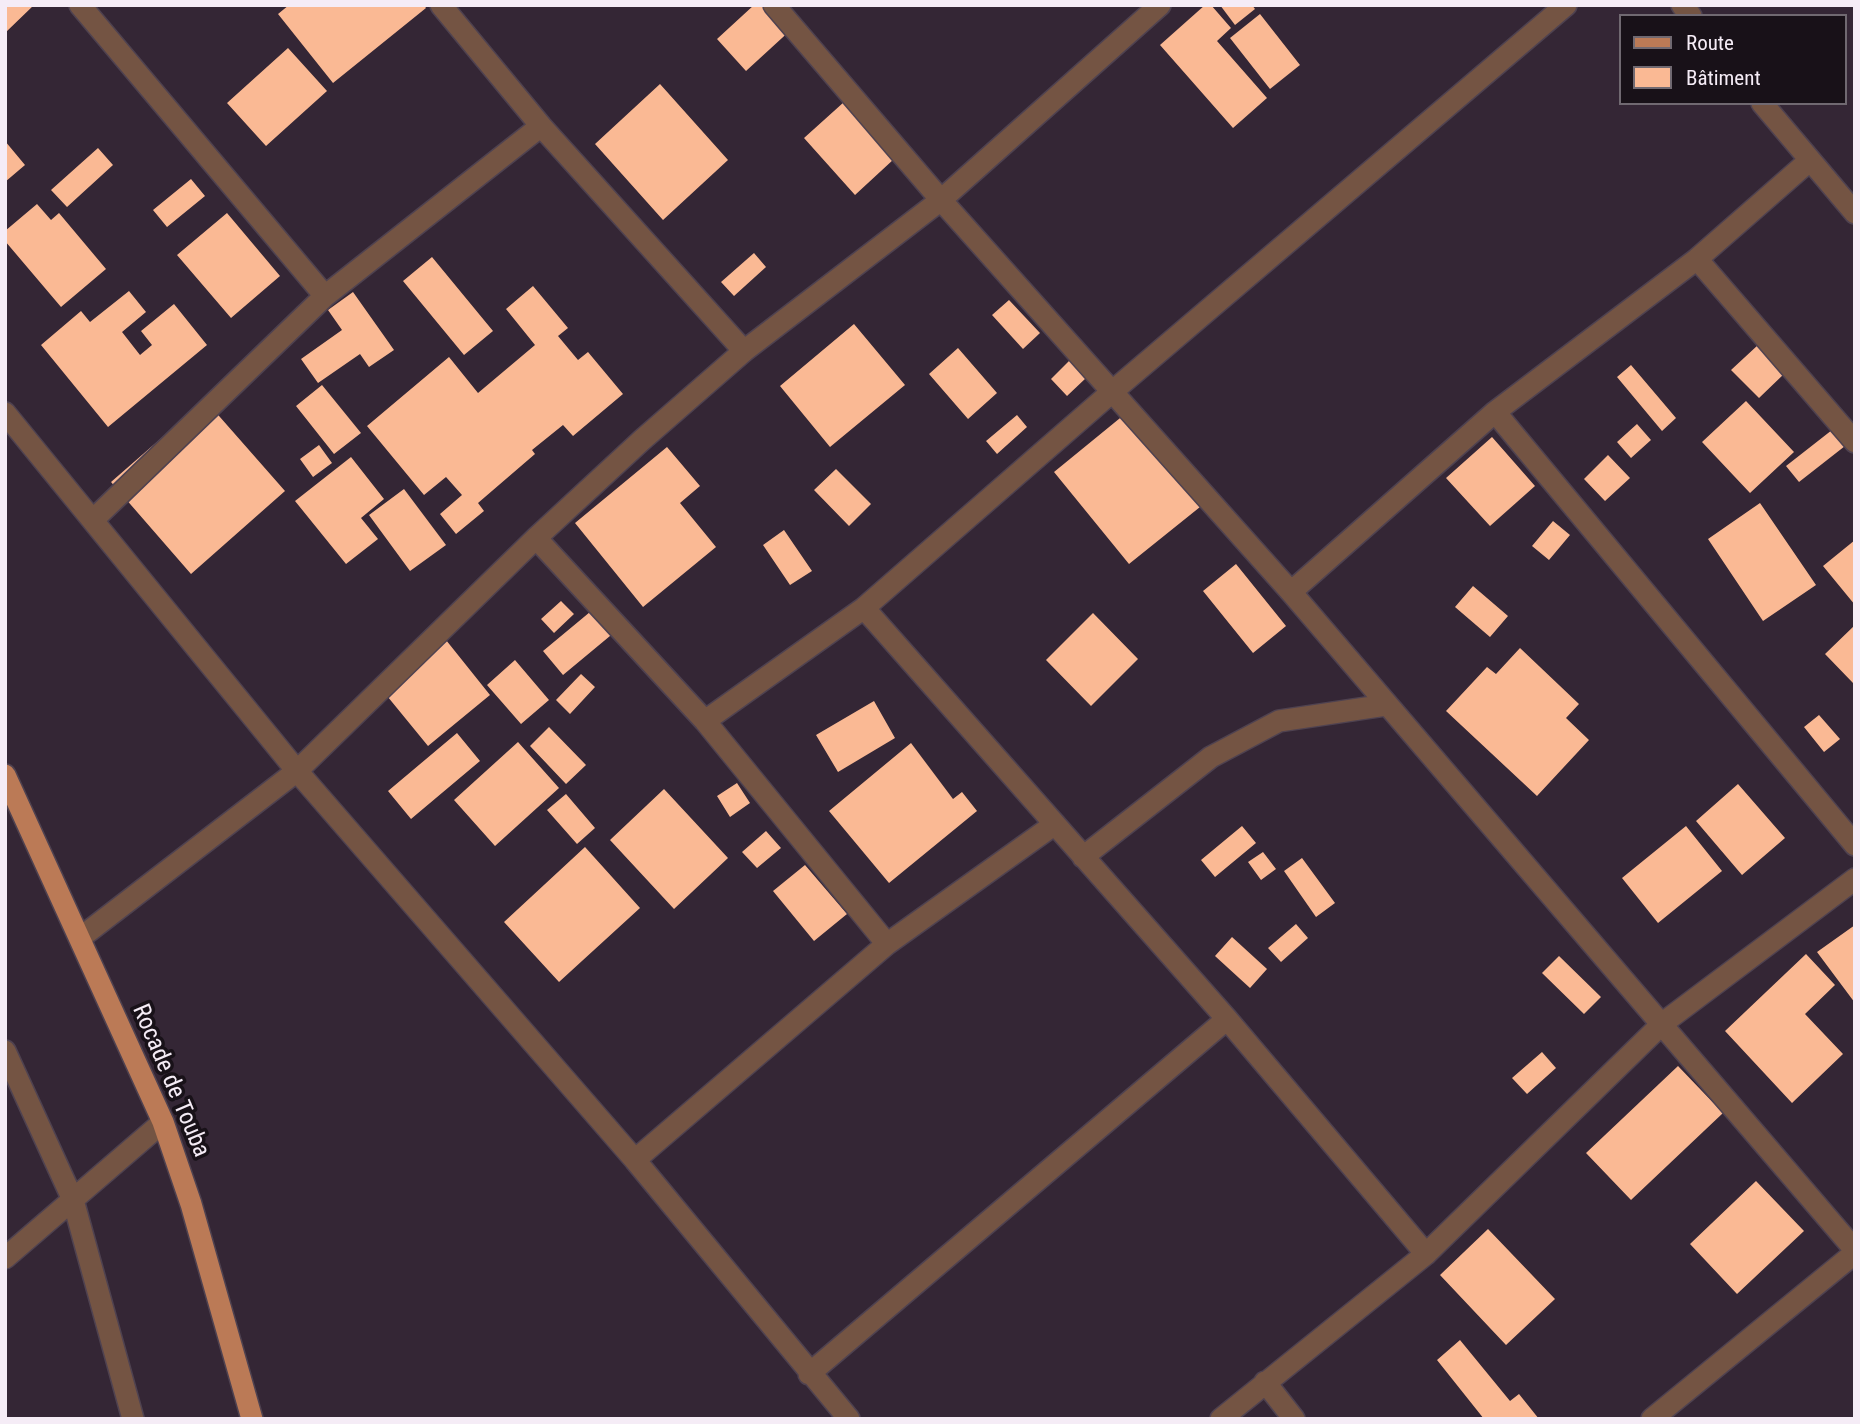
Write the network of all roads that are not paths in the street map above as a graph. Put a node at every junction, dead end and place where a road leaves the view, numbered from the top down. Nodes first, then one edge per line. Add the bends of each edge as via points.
1 (80, 5) edge
2 (442, 5) edge
3 (774, 5) edge
4 (1160, 5) edge
5 (1566, 5) edge
6 (1136, 13) edge
7 (1764, 105) edge
8 (541, 126) junction
9 (1809, 161) junction
10 (941, 200) junction
11 (1855, 213) edge
12 (1697, 259) junction
13 (325, 296) junction
14 (744, 351) junction
15 (1113, 391) junction
16 (1495, 412) junction
17 (5, 413) edge
18 (1855, 442) edge
19 (94, 519) junction
20 (536, 538) junction
21 (1292, 592) junction
22 (864, 608) junction
23 (1386, 705) junction
24 (705, 721) junction
25 (297, 771) junction
26 (5, 775) edge
27 (1055, 824) junction
28 (1855, 845) edge
29 (1083, 857) junction
30 (1855, 879) edge
31 (80, 938) junction
32 (887, 944) junction
33 (1227, 1019) junction
34 (1662, 1023) junction
35 (5, 1051) edge
36 (163, 1122) junction
37 (635, 1160) junction
38 (73, 1200) junction
39 (1855, 1252) edge
40 (1426, 1254) junction
41 (5, 1258) edge
42 (809, 1374) junction
43 (1265, 1382) junction
44 (134, 1419) edge
45 (252, 1419) edge
46 (849, 1419) edge
47 (1221, 1419) edge
48 (1294, 1419) edge
49 (1652, 1419) edge

1 - 13 street
2 - 8 street
3 - 10 street
4 - 6 street
5 - 15 street
6 - 10 street
7 - 9 street
8 - 13 street
8 - 14 street
9 - 11 street
9 - 12 street
10 - 14 street
10 - 15 street
12 - 16 street
12 - 18 street
13 - 19 street
14 - 20 street
15 - 21 street
15 - 22 street
16 - 21 street
16 - 28 street
17 - 19 street
19 - 25 street
20 - 24 street
20 - 25 street
21 - 23 street
22 - 24 street
22 - 27 street
23 - 29 street via 1268,727 1211,757
23 - 34 street
24 - 32 street
25 - 31 street
25 - 37 street
26 - 31 main road, Rocade de Touba
27 - 29 street
27 - 32 street
29 - 33 street
30 - 34 street
31 - 36 main road, Rocade de Touba
32 - 37 street
33 - 40 street
33 - 42 street
34 - 39 street
34 - 40 street
35 - 38 street
36 - 38 street
36 - 45 main road, Rocade de Touba
37 - 42 street
38 - 41 street
38 - 44 street
39 - 49 street
40 - 43 street
42 - 46 street
43 - 47 street
43 - 48 street

